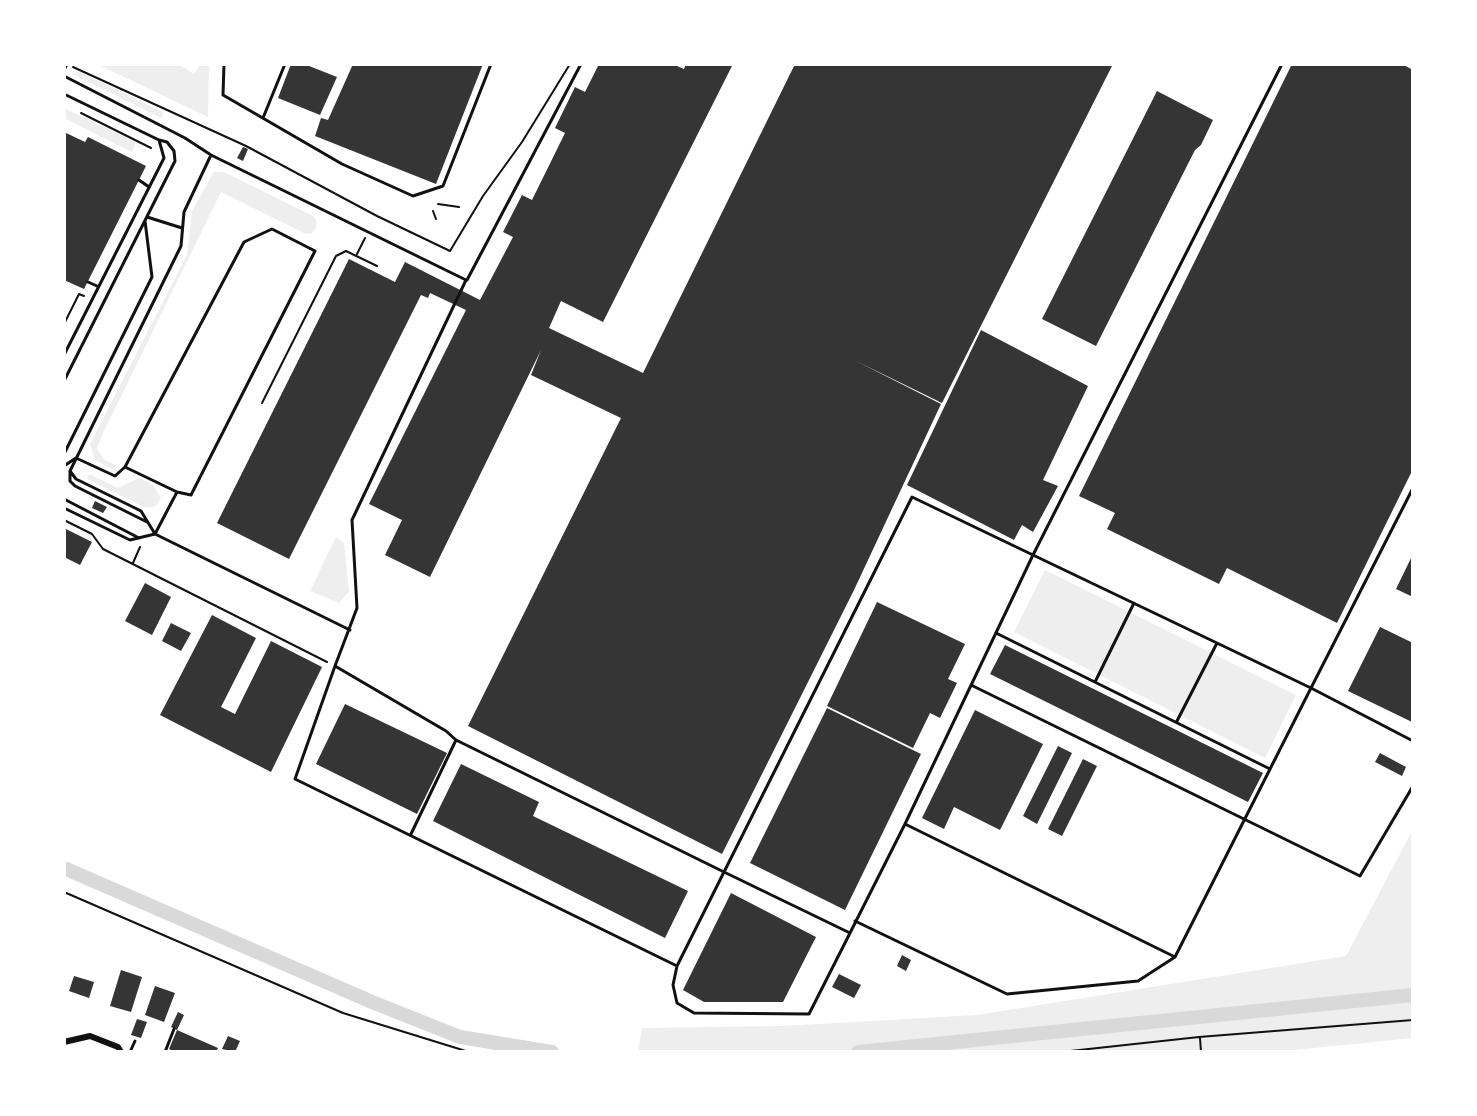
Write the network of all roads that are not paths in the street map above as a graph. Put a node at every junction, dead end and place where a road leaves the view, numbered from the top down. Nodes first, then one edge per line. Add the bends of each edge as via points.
1 (67, 64) edge
2 (224, 64) edge
3 (285, 64) edge
4 (491, 64) edge
5 (581, 64) edge
6 (1282, 64) edge
7 (64, 70) edge
8 (64, 76) edge
9 (64, 94) edge
10 (263, 118) junction
11 (159, 140) junction
12 (211, 155) junction
13 (139, 180) dead end
14 (149, 187) junction
15 (146, 219) junction
16 (182, 228) junction
17 (466, 280) junction
18 (88, 282) dead end
19 (97, 286) junction
20 (64, 355) edge
21 (64, 381) edge
22 (64, 454) edge
23 (76, 458) junction
24 (64, 466) edge
25 (125, 467) junction
26 (1413, 488) edge
27 (177, 492) junction
28 (64, 499) edge
29 (64, 508) edge
30 (155, 534) junction
31 (139, 538) junction
32 (1033, 555) junction
33 (1134, 603) junction
34 (350, 630) junction
35 (996, 633) junction
36 (1217, 643) junction
37 (335, 666) junction
38 (1095, 682) junction
39 (971, 685) junction
40 (1311, 688) junction
41 (1177, 722) junction
42 (456, 740) junction
43 (1413, 741) edge
44 (1270, 769) junction
45 (1413, 786) edge
46 (1245, 819) junction
47 (905, 824) junction
48 (411, 836) junction
49 (724, 872) junction
50 (855, 921) junction
51 (850, 933) junction
52 (1175, 957) junction
53 (677, 966) junction
54 (174, 1029) dead end
55 (135, 1041) dead end
56 (64, 1042) edge
57 (121, 1052) edge
58 (130, 1052) edge
59 (165, 1052) edge

1 - 7 lane
2 - 10 lane via 223,95
3 - 10 lane
4 - 10 lane via 443,186 413,196 342,164
5 - 17 lane
6 - 32 lane
8 - 12 lane
9 - 11 lane
11 - 14 lane via 164,158
11 - 15 lane via 174,151 175,161
12 - 16 lane via 184,212
12 - 17 lane
13 - 14 lane
14 - 19 lane
15 - 16 lane
15 - 21 lane
15 - 22 lane via 152,277
16 - 23 lane via 181,246
17 - 34 lane via 352,520 358,597
18 - 19 lane
19 - 20 lane
23 - 24 lane
23 - 25 lane via 115,476
23 - 30 lane via 70,471 76,479 141,511
25 - 27 lane
25 - 27 lane via 244,242 272,229 315,251 191,495
26 - 40 lane
27 - 30 lane
28 - 31 lane
29 - 31 lane via 130,540
30 - 31 lane
30 - 34 lane
32 - 33 lane
32 - 35 lane
32 - 49 lane via 912,497
33 - 36 lane
33 - 38 lane
34 - 37 lane
35 - 38 lane
35 - 39 lane
36 - 40 lane
36 - 41 lane
37 - 42 lane
37 - 48 lane via 295,779
38 - 41 lane
39 - 46 lane
39 - 47 lane
40 - 43 lane
40 - 44 lane
41 - 44 lane
42 - 48 lane
42 - 49 lane
44 - 46 lane
45 - 46 lane via 1360,876
46 - 52 lane
47 - 50 lane
47 - 52 lane
48 - 53 lane
49 - 51 lane
49 - 53 lane
50 - 51 lane
50 - 52 lane via 1007,994 1138,981
51 - 53 lane via 809,1014 694,1013 677,1003
54 - 59 lane
55 - 58 lane
56 - 57 street via 90,1036

